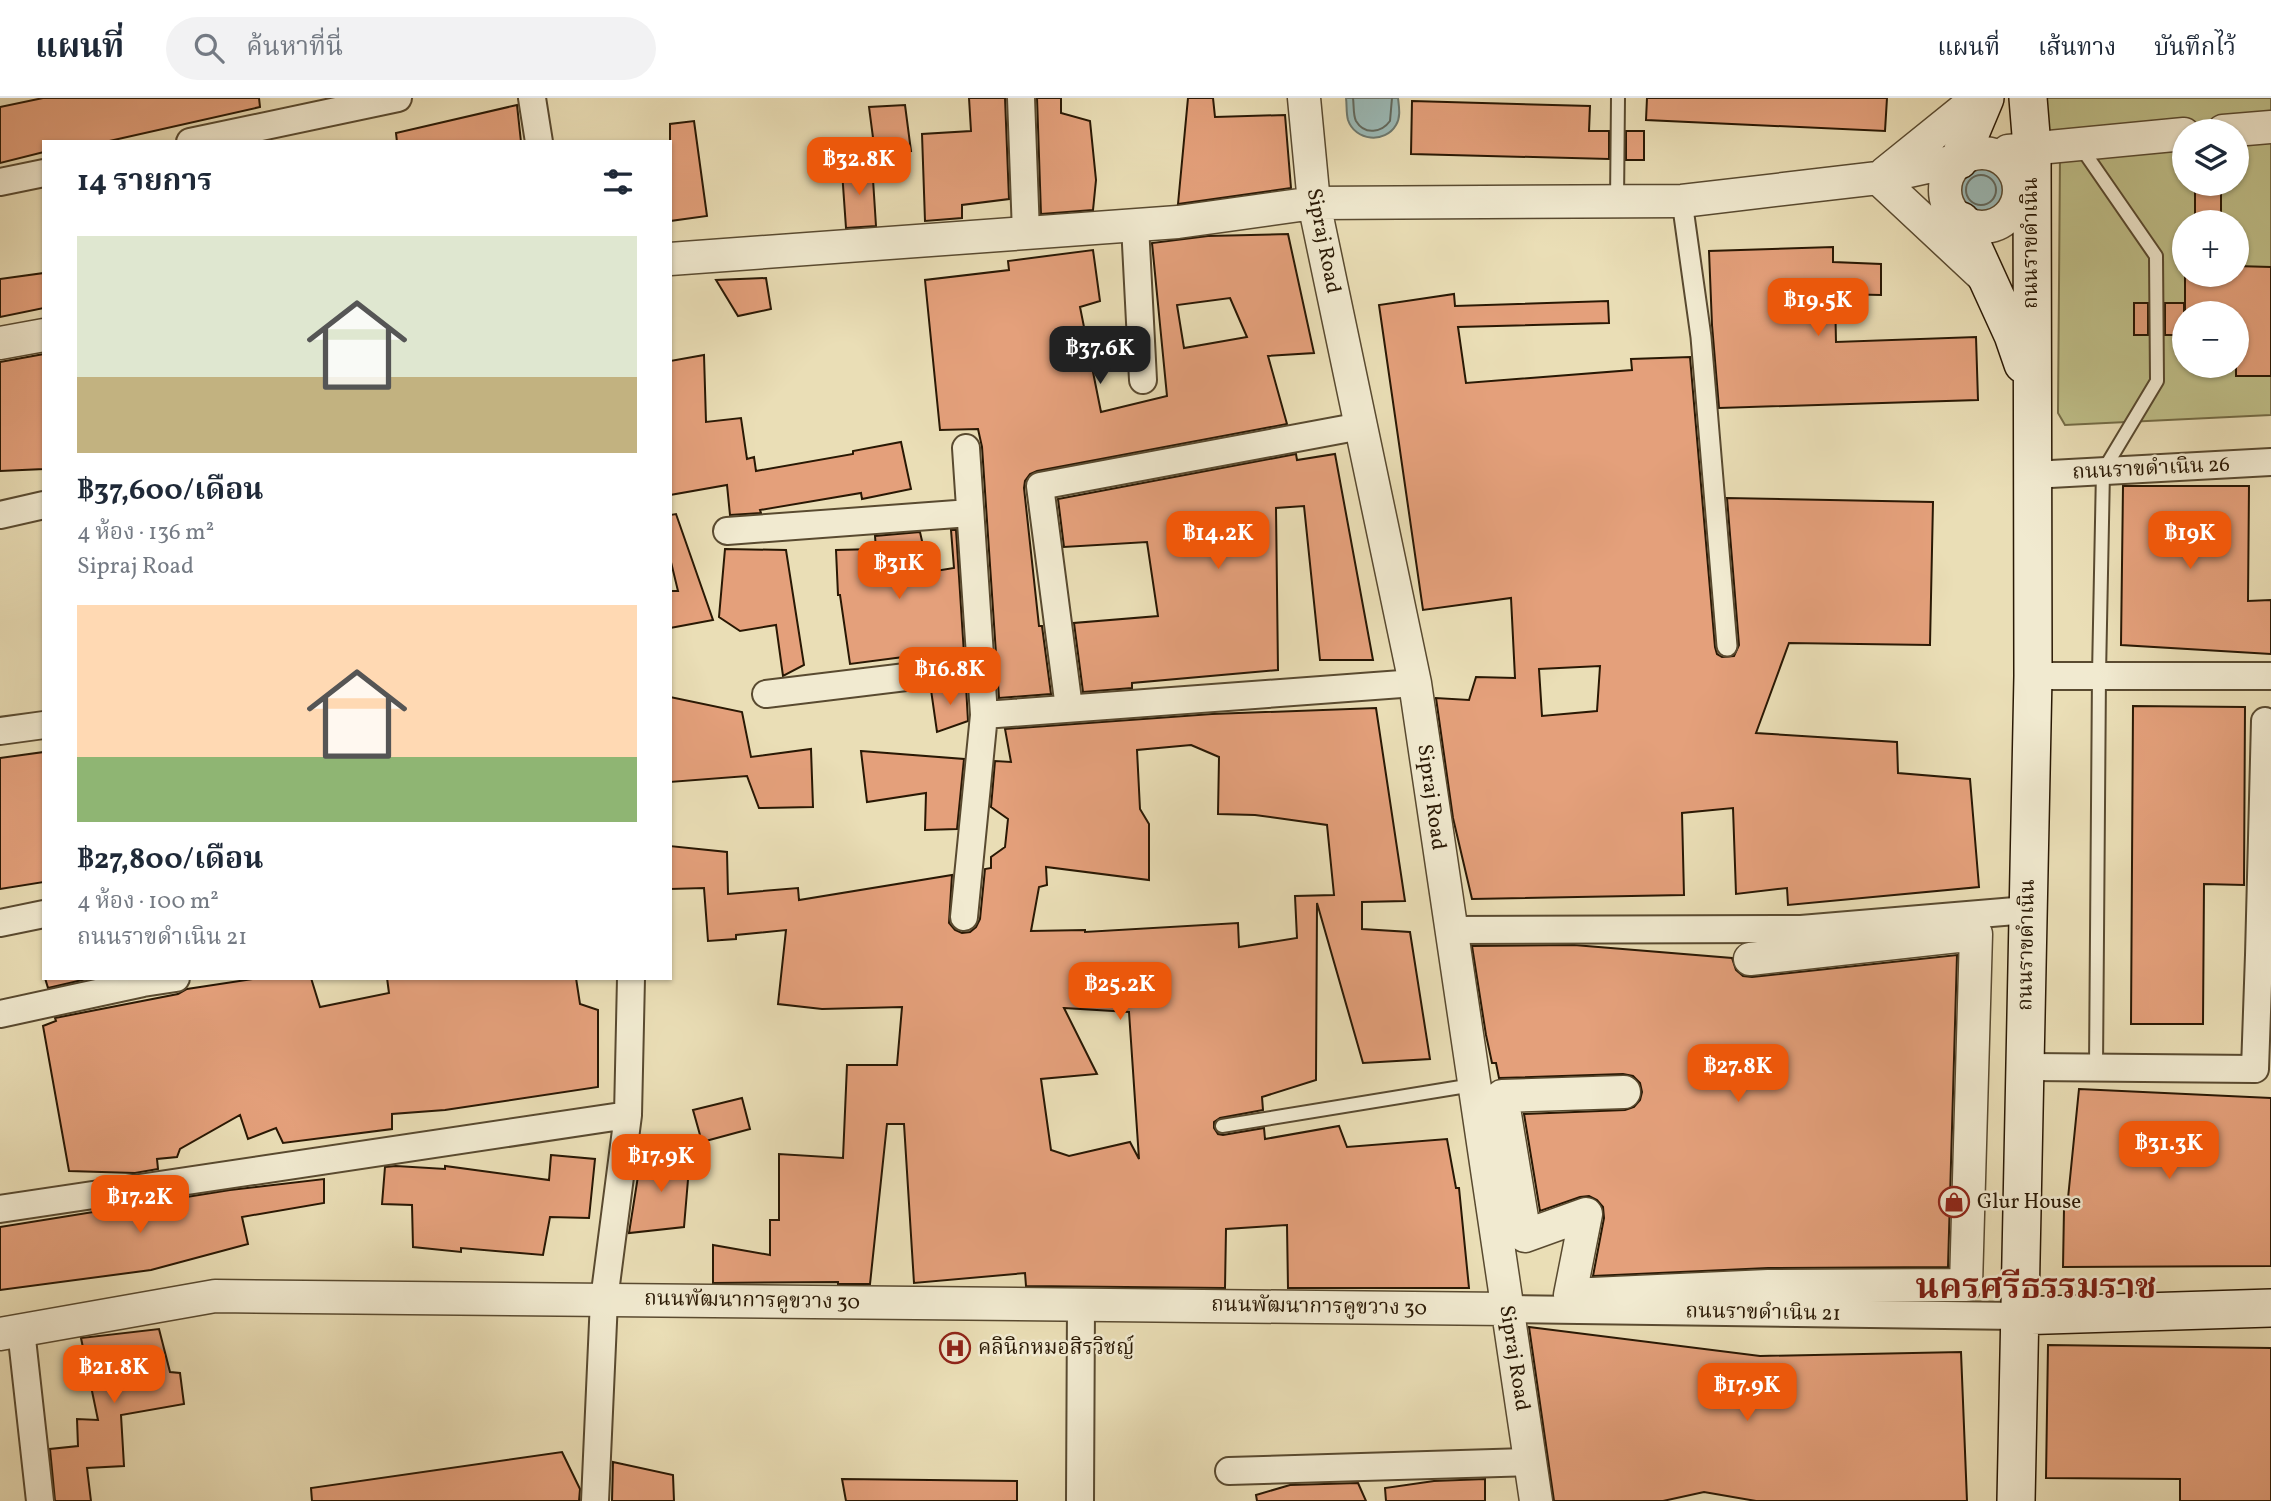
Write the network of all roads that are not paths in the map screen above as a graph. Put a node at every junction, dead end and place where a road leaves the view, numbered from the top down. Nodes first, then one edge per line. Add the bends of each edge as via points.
1 (398, 98) edge
2 (532, 98) edge
3 (1021, 98) edge
4 (1304, 98) edge
5 (1618, 98) edge
6 (1978, 98) edge
7 (1985, 98) edge
8 (2028, 98) edge
9 (2271, 127) edge
10 (2249, 129) edge
11 (2172, 135) edge
12 (199, 140) edge
13 (539, 140) edge
14 (2078, 143) junction
15 (2032, 147) junction
16 (1974, 157) junction
17 (42, 173) edge
18 (1878, 178) junction
19 (0, 182) edge
20 (1617, 201) junction
21 (1682, 201) junction
22 (1314, 203) junction
23 (1976, 223) junction
24 (1135, 225) junction
25 (2031, 229) junction
26 (1026, 233) junction
27 (672, 259) edge
28 (1989, 281) junction
29 (42, 335) edge
30 (0, 343) edge
31 (1143, 380) dead end
32 (2031, 389) junction
33 (1361, 426) junction
34 (966, 448) dead end
35 (2271, 462) edge
36 (2103, 471) junction
37 (2032, 475) junction
38 (42, 505) edge
39 (971, 513) junction
40 (0, 515) edge
41 (727, 531) dead end
42 (1727, 646) dead end
43 (980, 668) junction
44 (2099, 675) junction
45 (2033, 676) junction
46 (2271, 676) edge
47 (1415, 683) junction
48 (766, 694) dead end
49 (1069, 708) junction
50 (984, 715) junction
51 (2265, 721) dead end
52 (42, 725) edge
53 (0, 731) edge
54 (2027, 910) junction
55 (42, 914) edge
56 (964, 917) dead end
57 (0, 923) edge
58 (1450, 930) junction
59 (2265, 955) edge
60 (1750, 959) dead end
61 (163, 980) edge
62 (631, 980) edge
63 (0, 1014) edge
64 (2025, 1067) junction
65 (2096, 1067) junction
66 (1473, 1085) junction
67 (1620, 1086) joint
68 (628, 1115) junction
69 (1222, 1126) dead end
70 (0, 1209) edge
71 (604, 1300) junction
72 (1081, 1304) junction
73 (2271, 1308) edge
74 (1507, 1309) junction
75 (2018, 1316) junction
76 (11, 1332) edge
77 (1530, 1462) junction
78 (1229, 1471) dead end
79 (40, 1501) edge
80 (595, 1501) edge
81 (1080, 1501) edge
82 (1536, 1501) edge
83 (2015, 1501) edge

1 - 12 street
2 - 13 street
3 - 26 street
4 - 22 street, Sipraj Road
5 - 20 lane
6 - 18 street
7 - 16 main road
8 - 15 main road, ถนนราขดำเนิน
9 - 10 street
11 - 14 street
14 - 15 street
14 - 36 lane via 2155,256 2157,381
15 - 16 street
15 - 25 main road, ถนนราขดำเนิน
16 - 18 street
16 - 23 street via 1951,169 1944,191 1947,203
16 - 23 street via 2008,164 2018,184 2010,214
17 - 19 street
18 - 21 street
18 - 23 street
18 - 28 street
20 - 21 street
20 - 22 street
21 - 42 street via 1701,337
22 - 24 street
22 - 33 street, Sipraj Road
23 - 25 street
23 - 28 main road, ถนนราขดำเนิน
24 - 26 street
24 - 31 street
25 - 32 main road, ถนนราขดำเนิน
26 - 27 street
28 - 32 main road, ถนนราขดำเนิน
29 - 30 street
32 - 37 main road, ถนนราขดำเนิน
33 - 47 street, Sipraj Road
33 - 49 street via 1041,486
34 - 39 street
35 - 36 street, ถนนราขดำเนิน 26
36 - 37 street, ถนนราขดำเนิน 26
36 - 44 lane
37 - 45 main road, ถนนราขดำเนิน
38 - 40 street
39 - 41 street
39 - 43 street
43 - 48 street
43 - 50 street
44 - 45 street
44 - 46 street
44 - 65 lane
45 - 54 main road, ถนนราขดำเนิน
47 - 49 street
47 - 58 street, Sipraj Road
49 - 50 street
50 - 56 street
51 - 59 street
52 - 53 street
54 - 58 street via 1801,929
54 - 64 main road, ถนนราขดำเนิน
55 - 57 street
58 - 66 street, Sipraj Road
59 - 65 street via 2255,1069
60 - 67 street via 1976,934 1966,1285 1768,1286 1570,1295 1586,1214 1525,1236 1502,1096
61 - 63 street
62 - 68 street
64 - 65 street
64 - 75 main road, ถนนราขดำเนิน
66 - 67 street
66 - 69 lane
66 - 74 street, Sipraj Road
68 - 70 street
68 - 71 street
71 - 72 street, ถนนพัฒนาการคูขวาง 30
71 - 76 street, ถนนพัฒนาการคูขวาง 30 via 215,1296
71 - 80 street
72 - 74 street, ถนนพัฒนาการคูขวาง 30
72 - 81 street
73 - 75 main road
74 - 75 street, ถนนราขดำเนิน 21
74 - 77 street, Sipraj Road
75 - 83 main road, ถนนราขดำเนิน
76 - 79 street
77 - 78 street
77 - 82 street, Sipraj Road

